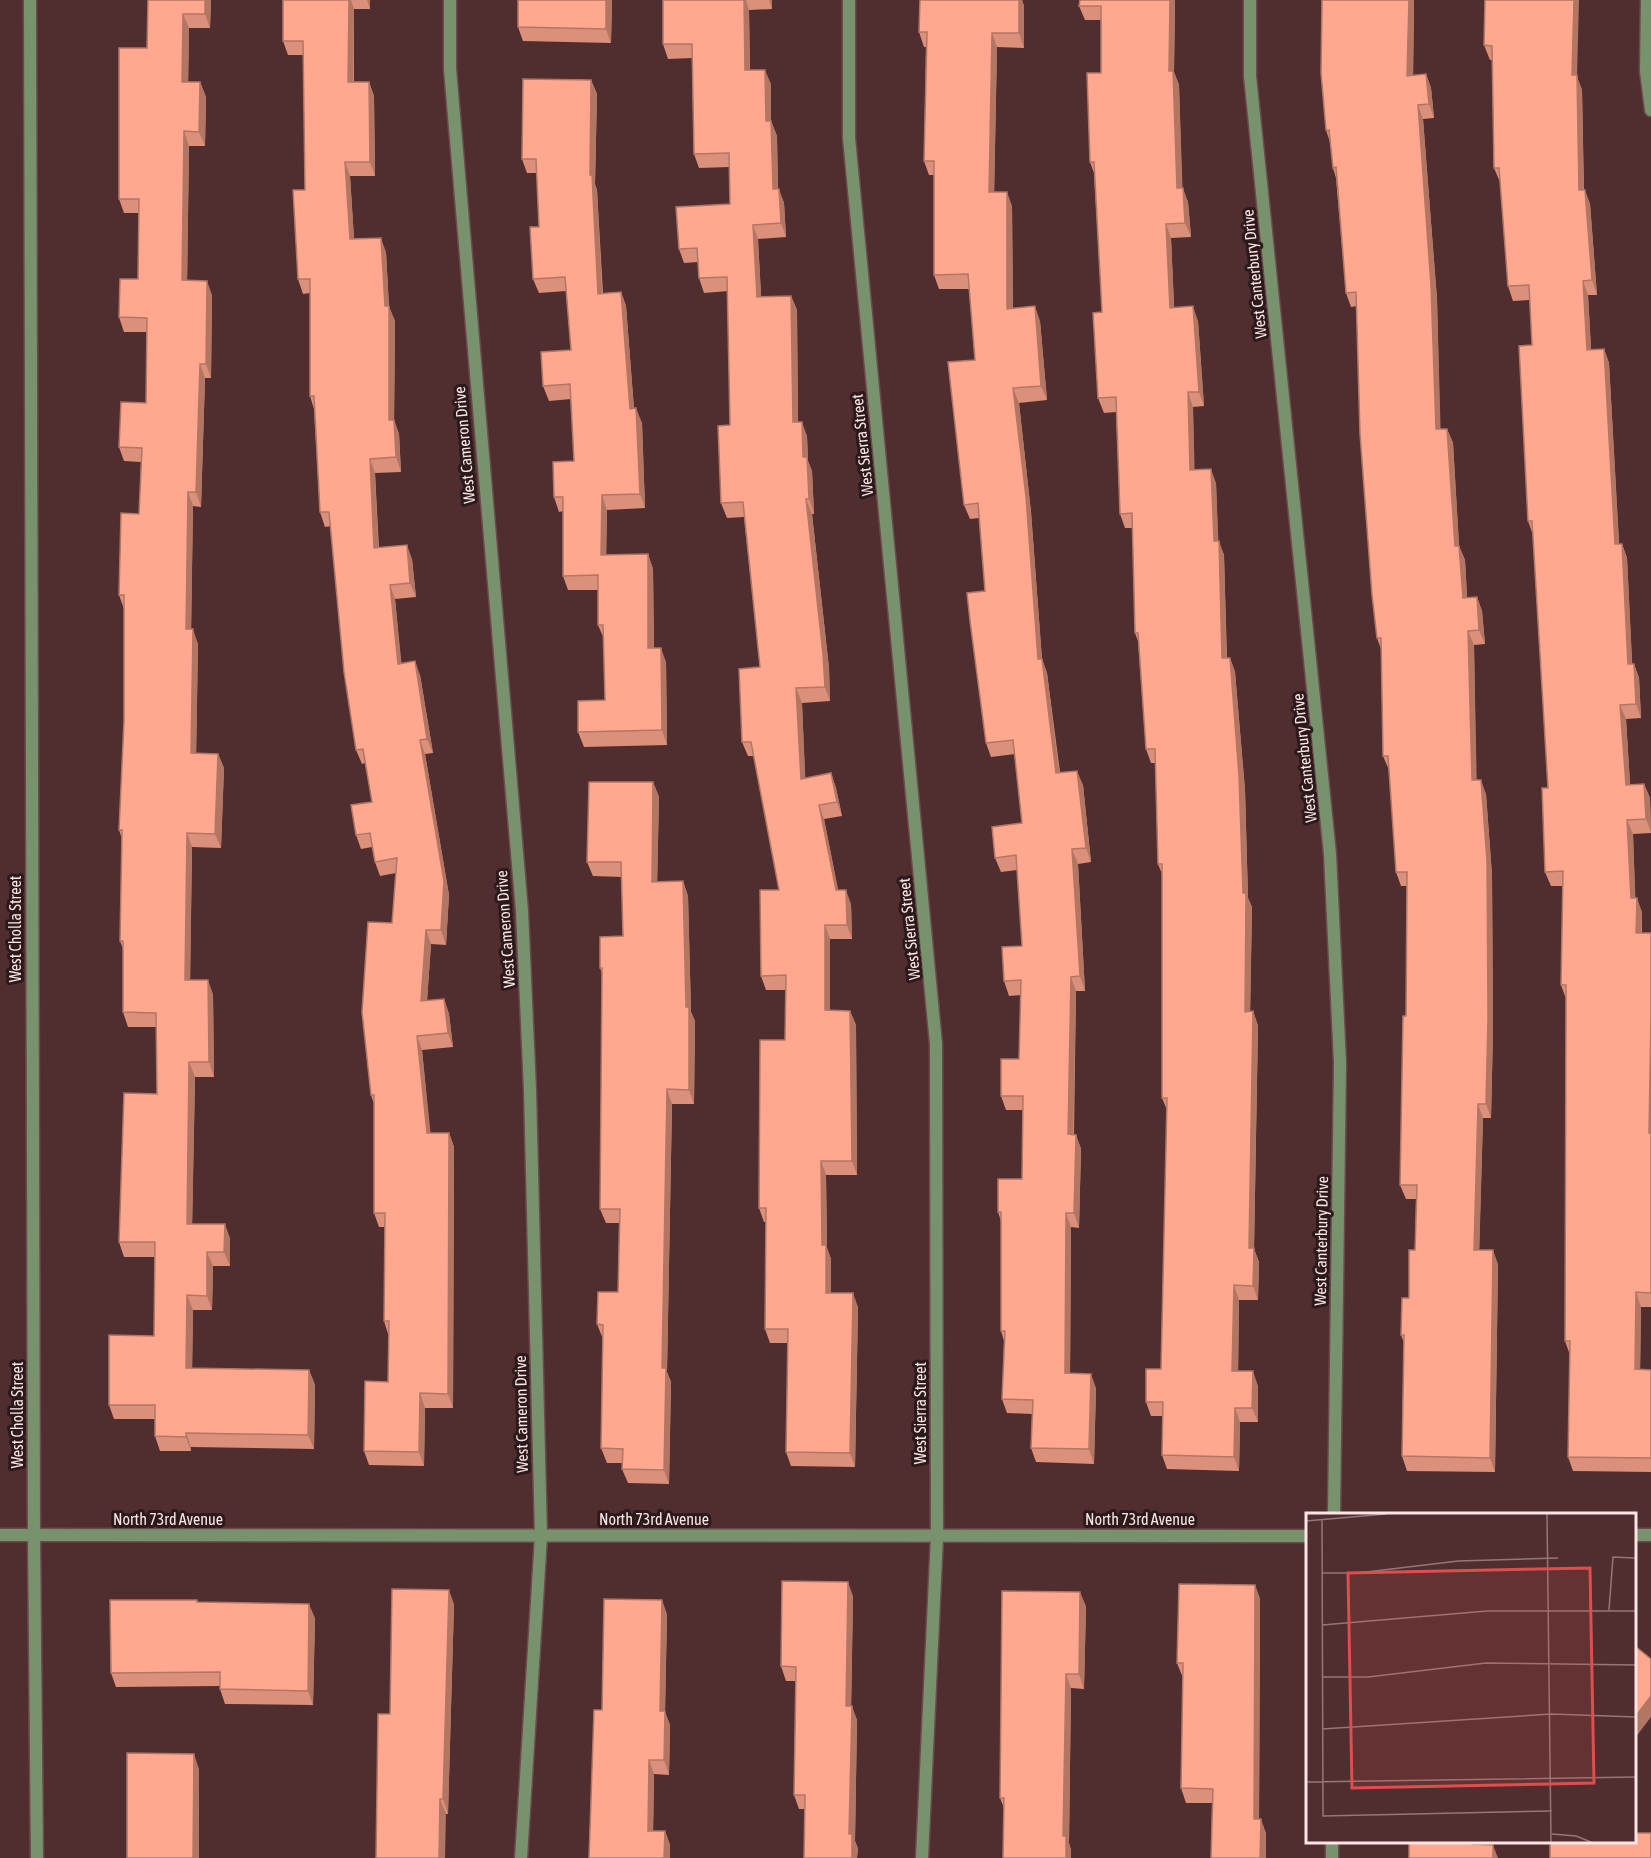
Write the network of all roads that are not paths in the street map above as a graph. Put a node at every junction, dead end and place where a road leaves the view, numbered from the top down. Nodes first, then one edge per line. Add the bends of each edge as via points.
1 (30, 0) edge
2 (450, 0) edge
3 (849, 0) edge
4 (1250, 0) edge
5 (1647, 0) edge
6 (1651, 110) edge
7 (1334, 1513) edge
8 (0, 1535) edge
9 (33, 1536) junction
10 (540, 1536) junction
11 (937, 1536) junction
12 (1306, 1536) edge
13 (37, 1858) edge
14 (521, 1858) edge
15 (922, 1858) edge

1 - 9 street, West Cholla Street
2 - 10 street, West Cameron Drive via 450,69 465,266 522,911
3 - 11 street, West Sierra Street via 849,138 936,1044
4 - 7 street, West Canterbury Drive via 1250,76 1330,854 1340,1064
5 - 6 street via 1646,71
8 - 9 street, North 73rd Avenue
9 - 10 street, North 73rd Avenue
9 - 13 street, West Cholla Street
10 - 11 street, North 73rd Avenue
10 - 14 street, West Cameron Drive
11 - 12 street, North 73rd Avenue
11 - 15 street, West Sierra Street

